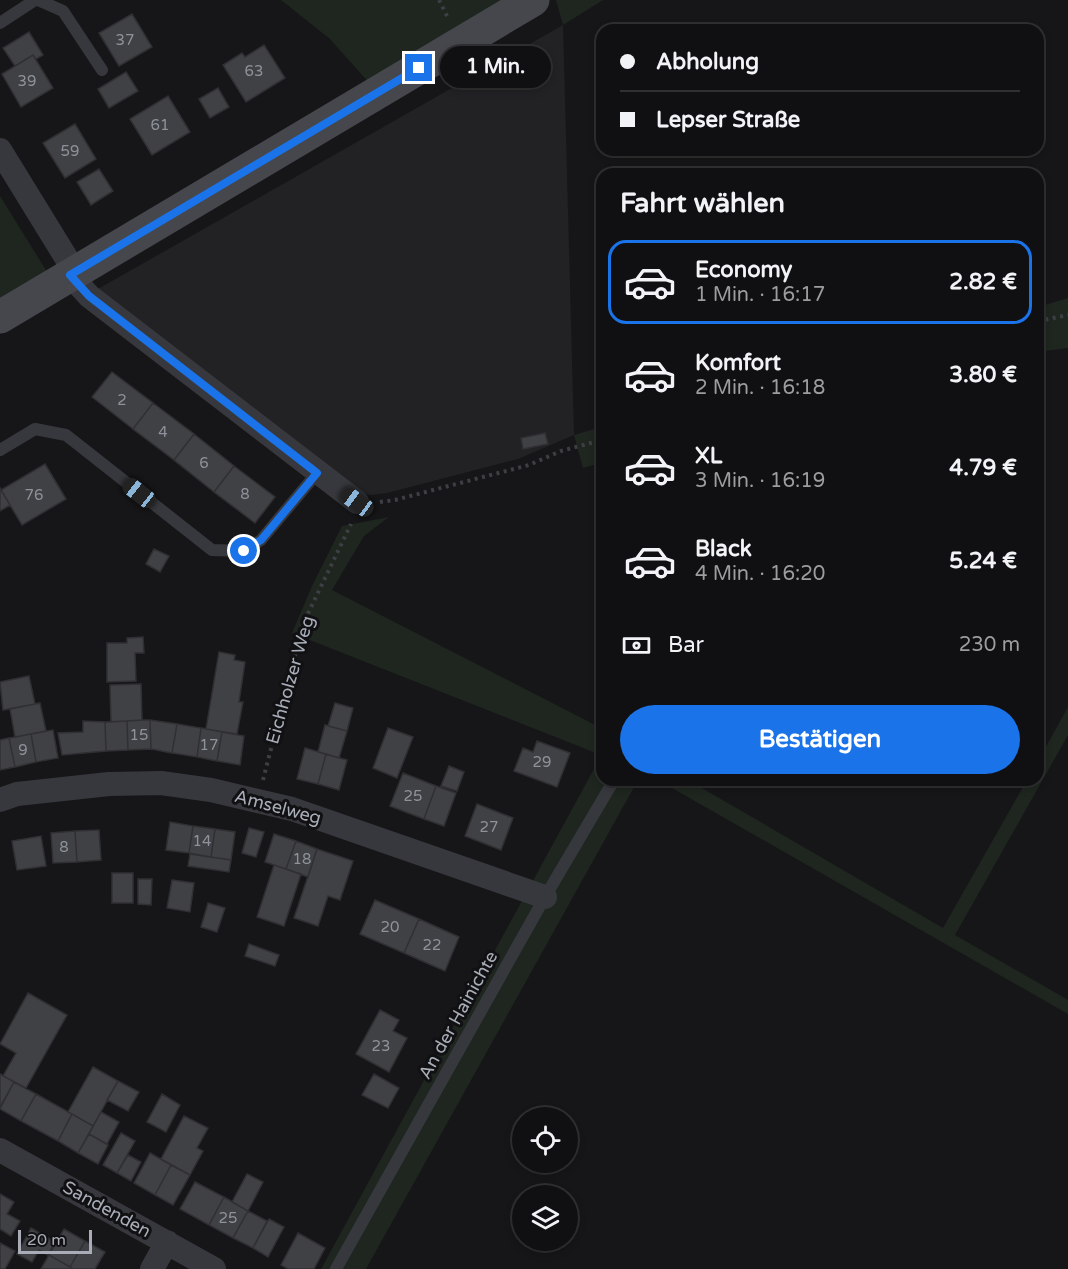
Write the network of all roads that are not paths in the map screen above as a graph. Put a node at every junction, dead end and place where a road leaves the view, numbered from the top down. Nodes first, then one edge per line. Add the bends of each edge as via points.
1 (37, 0) edge
2 (533, 0) edge
3 (0, 23) edge
4 (102, 70) dead end
5 (0, 150) edge
6 (73, 274) junction
7 (0, 317) edge
8 (0, 450) edge
9 (317, 473) junction
10 (357, 502) road end
11 (610, 786) edge
12 (0, 800) edge
13 (545, 897) junction
14 (0, 1150) edge
15 (167, 1242) junction
16 (152, 1269) edge
17 (214, 1269) edge
18 (336, 1269) edge

1 - 3 lane
1 - 4 lane via 63,11
2 - 6 street
5 - 6 street
6 - 7 street
6 - 9 street via 89,296
8 - 9 lane via 35,429 66,435 212,550 244,551 261,540
9 - 10 street
11 - 13 lane, An der Hainichte
12 - 13 street, Amselweg via 61,788 161,783 211,790 325,820
13 - 18 lane, An der Hainichte
14 - 15 street, Sandenden
15 - 16 street
15 - 17 street, Sandenden

